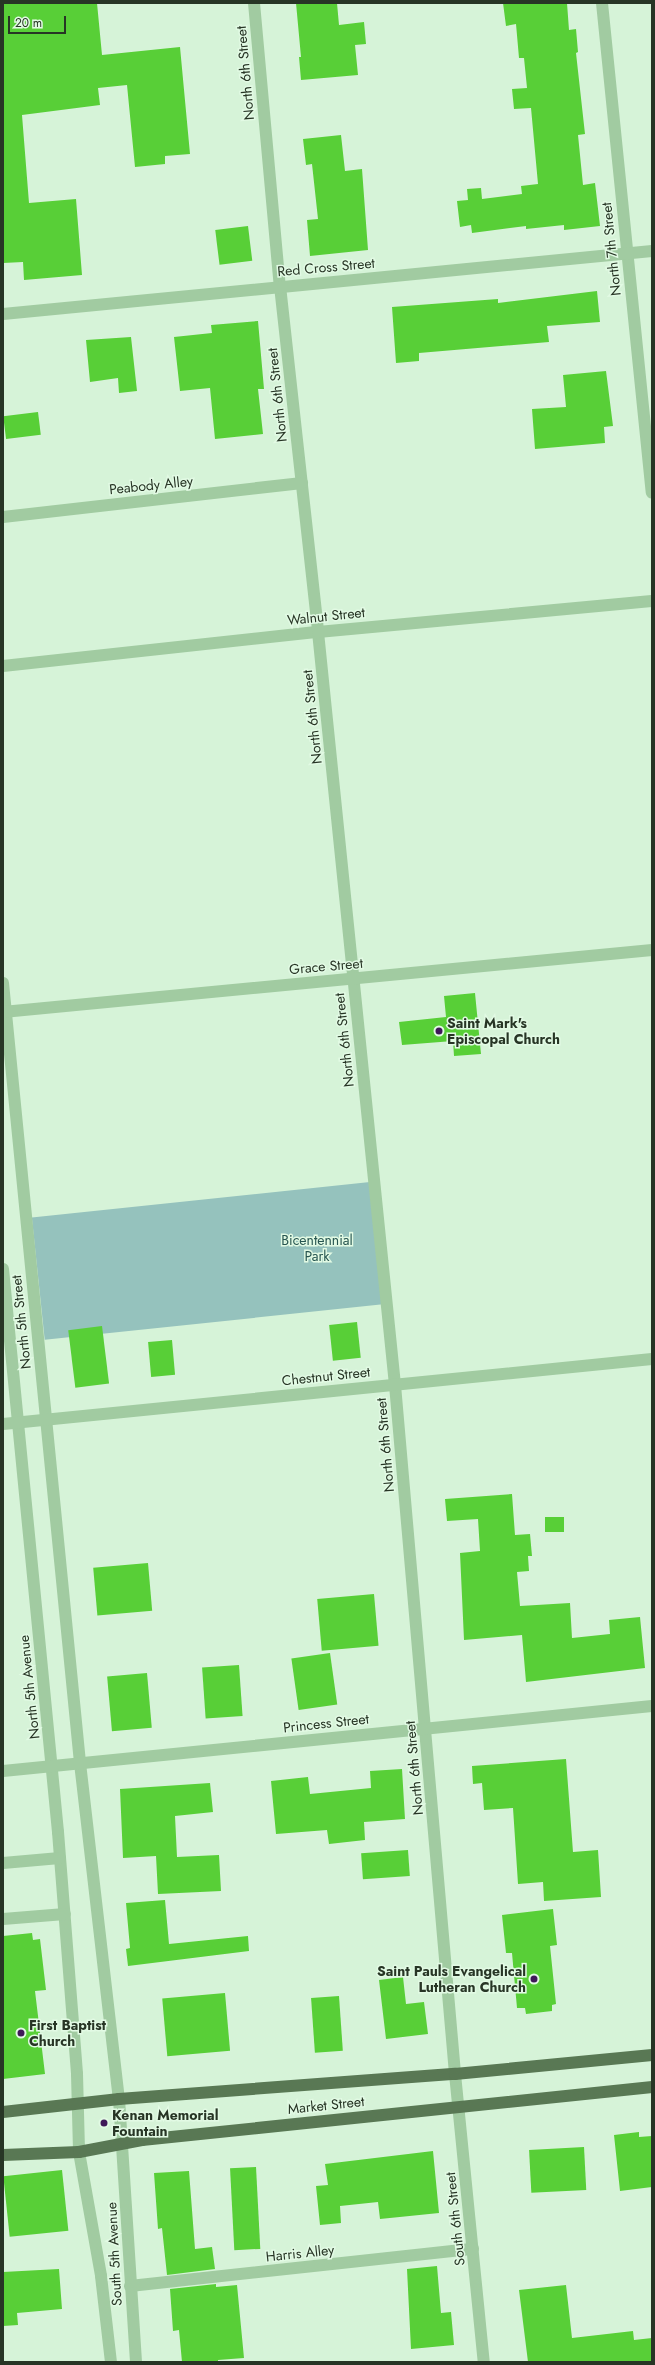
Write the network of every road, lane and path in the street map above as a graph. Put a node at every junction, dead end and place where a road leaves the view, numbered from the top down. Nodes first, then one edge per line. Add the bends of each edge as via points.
1 (254, 3) edge
2 (602, 3) edge
3 (652, 251) edge
4 (626, 254) junction
5 (280, 286) junction
6 (3, 314) edge
7 (302, 483) junction
8 (652, 492) edge
9 (3, 517) edge
10 (652, 601) edge
11 (318, 632) junction
12 (3, 666) edge
13 (652, 950) edge
14 (352, 979) junction
15 (3, 983) edge
16 (4, 1012) edge
17 (3, 1269) edge
18 (652, 1359) edge
19 (395, 1385) junction
20 (45, 1420) junction
21 (18, 1422) junction
22 (3, 1424) edge
23 (652, 1706) edge
24 (426, 1728) junction
25 (80, 1763) junction
26 (52, 1766) junction
27 (3, 1771) edge
28 (60, 1858) junction
29 (3, 1862) edge
30 (65, 1914) junction
31 (3, 1919) edge
32 (652, 2055) edge
33 (455, 2074) junction
34 (652, 2087) edge
35 (119, 2099) junction
36 (77, 2103) junction
37 (459, 2106) junction
38 (3, 2112) edge
39 (123, 2144) junction
40 (79, 2152) junction
41 (3, 2155) edge
42 (473, 2249) junction
43 (130, 2286) junction
44 (112, 2362) edge
45 (136, 2362) edge
46 (484, 2362) edge

1 - 5 street, North 6th Street
2 - 4 street, North 7th Street
3 - 4 street, Red Cross Street
4 - 5 street, Red Cross Street
4 - 8 street, North 7th Street
5 - 6 street, Red Cross Street
5 - 7 street, North 6th Street
7 - 9 street, Peabody Alley
7 - 11 street, North 6th Street
10 - 11 street, Walnut Street
11 - 12 street, Walnut Street
11 - 14 street, North 6th Street
13 - 14 street, Grace Street
14 - 16 street, Grace Street
14 - 19 street, North 6th Street
15 - 16 street, North 5th Street
16 - 20 street, North 5th Street
17 - 21 street, North 5th Avenue
18 - 19 street, Chestnut Street
19 - 20 street, Chestnut Street
19 - 24 street, North 6th Street
20 - 21 street, Chestnut Street
20 - 25 street
21 - 22 street, Chestnut Street
21 - 26 street, North 5th Avenue
23 - 24 street, Princess Street
24 - 25 street, Princess Street
24 - 33 street, North 6th Street
25 - 26 street, Princess Street
25 - 35 street
26 - 27 street, Princess Street
26 - 28 street, North 5th Avenue
28 - 29 street
28 - 30 street, North 5th Avenue
30 - 31 street
30 - 36 street, North 5th Avenue
32 - 33 main road, Market Street
33 - 35 main road, Market Street
33 - 37 street, South 6th Street
34 - 37 main road, Market Street
35 - 36 main road, Market Street
35 - 39 street, South 5th Avenue
36 - 38 main road, Market Street
36 - 40 street, South 5th Avenue
37 - 39 main road, Market Street
37 - 42 street, South 6th Street
39 - 40 main road, Market Street
39 - 43 street, South 5th Avenue
40 - 41 main road, Market Street
40 - 44 street, South 5th Avenue via 101,2276
42 - 43 street, Harris Alley
42 - 46 street, South 6th Street
43 - 45 street, South 5th Avenue

